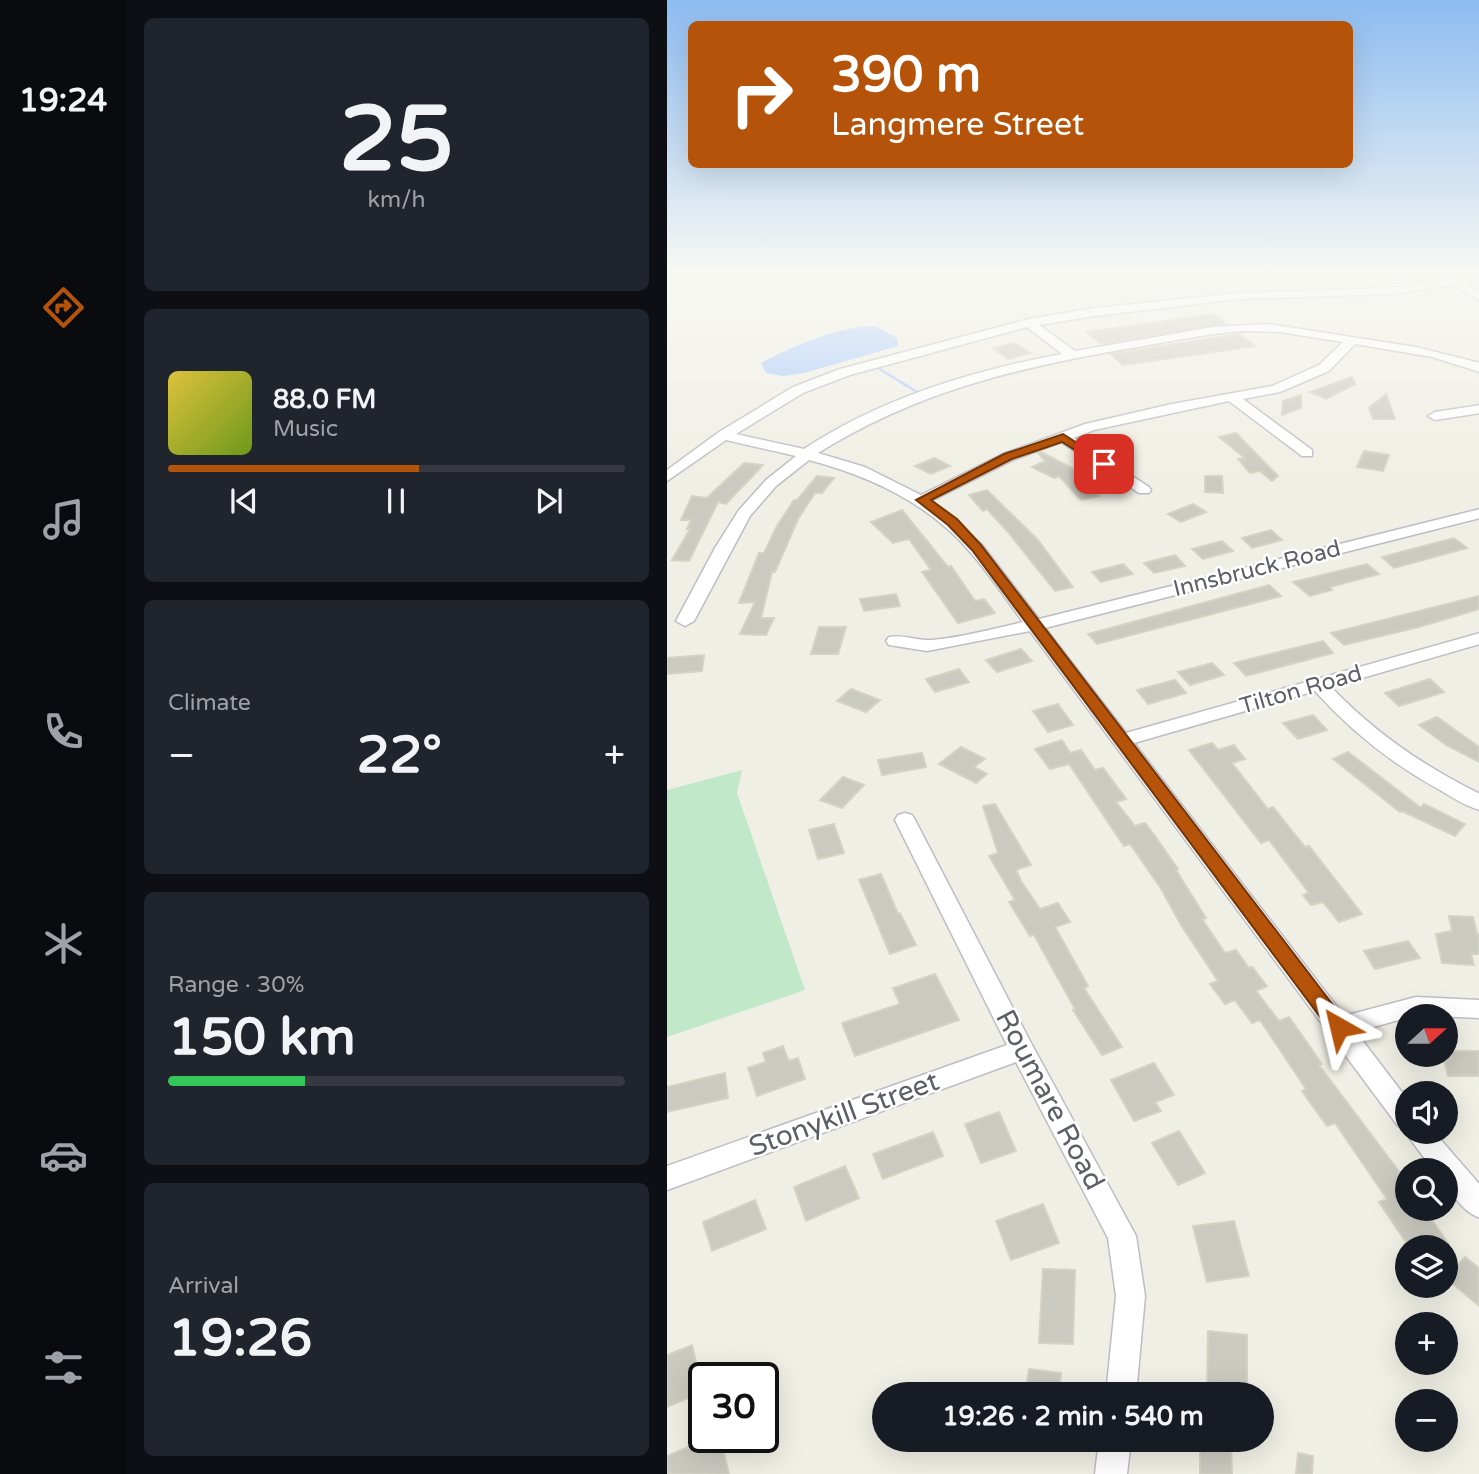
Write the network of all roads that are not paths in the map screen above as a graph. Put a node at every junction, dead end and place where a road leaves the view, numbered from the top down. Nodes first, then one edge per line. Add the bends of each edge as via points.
1 (960, 342) edge
2 (1054, 342) edge
3 (1159, 342) edge
4 (1350, 342) edge
5 (1355, 342) edge
6 (1072, 355) junction
7 (1479, 368) edge
8 (1232, 397) junction
9 (1479, 409) edge
10 (1435, 416) dead end
11 (724, 435) junction
12 (1063, 437) junction
13 (1306, 453) dead end
14 (805, 454) junction
15 (667, 477) edge
16 (1144, 490) dead end
17 (922, 500) junction
18 (1479, 513) edge
19 (685, 621) dead end
20 (1035, 625) junction
21 (1479, 638) edge
22 (895, 641) dead end
23 (1319, 685) junction
24 (1123, 740) junction
25 (1479, 803) edge
26 (905, 820) dead end
27 (1479, 1009) edge
28 (1339, 1027) junction
29 (1022, 1050) junction
30 (1395, 1102) edge
31 (1428, 1144) edge
32 (667, 1178) edge
33 (1479, 1206) edge
34 (1123, 1382) edge
35 (1114, 1452) edge
36 (1111, 1474) edge

1 - 11 street via 832,377 775,402
2 - 6 street
3 - 6 street
4 - 8 street via 1330,363 1306,378
5 - 7 street
6 - 14 street via 906,401 873,414
8 - 12 street via 1118,420
8 - 13 street
9 - 10 street
11 - 14 street
11 - 15 street
12 - 16 street
12 - 17 street via 1008,457
14 - 17 street via 864,471
14 - 19 street via 756,498 733,530
17 - 20 street via 976,548
18 - 20 street, Innsbruck Road
20 - 22 street, Innsbruck Road via 947,644
20 - 24 street
21 - 23 street, Tilton Road
23 - 24 street, Tilton Road
23 - 25 street via 1373,740 1429,778
24 - 28 street
26 - 29 street, Roumare Road
27 - 28 street via 1416,1006
28 - 30 street
29 - 32 street, Stonykill Street
29 - 34 street, Roumare Road via 1122,1236 1132,1304
31 - 33 street
35 - 36 street

